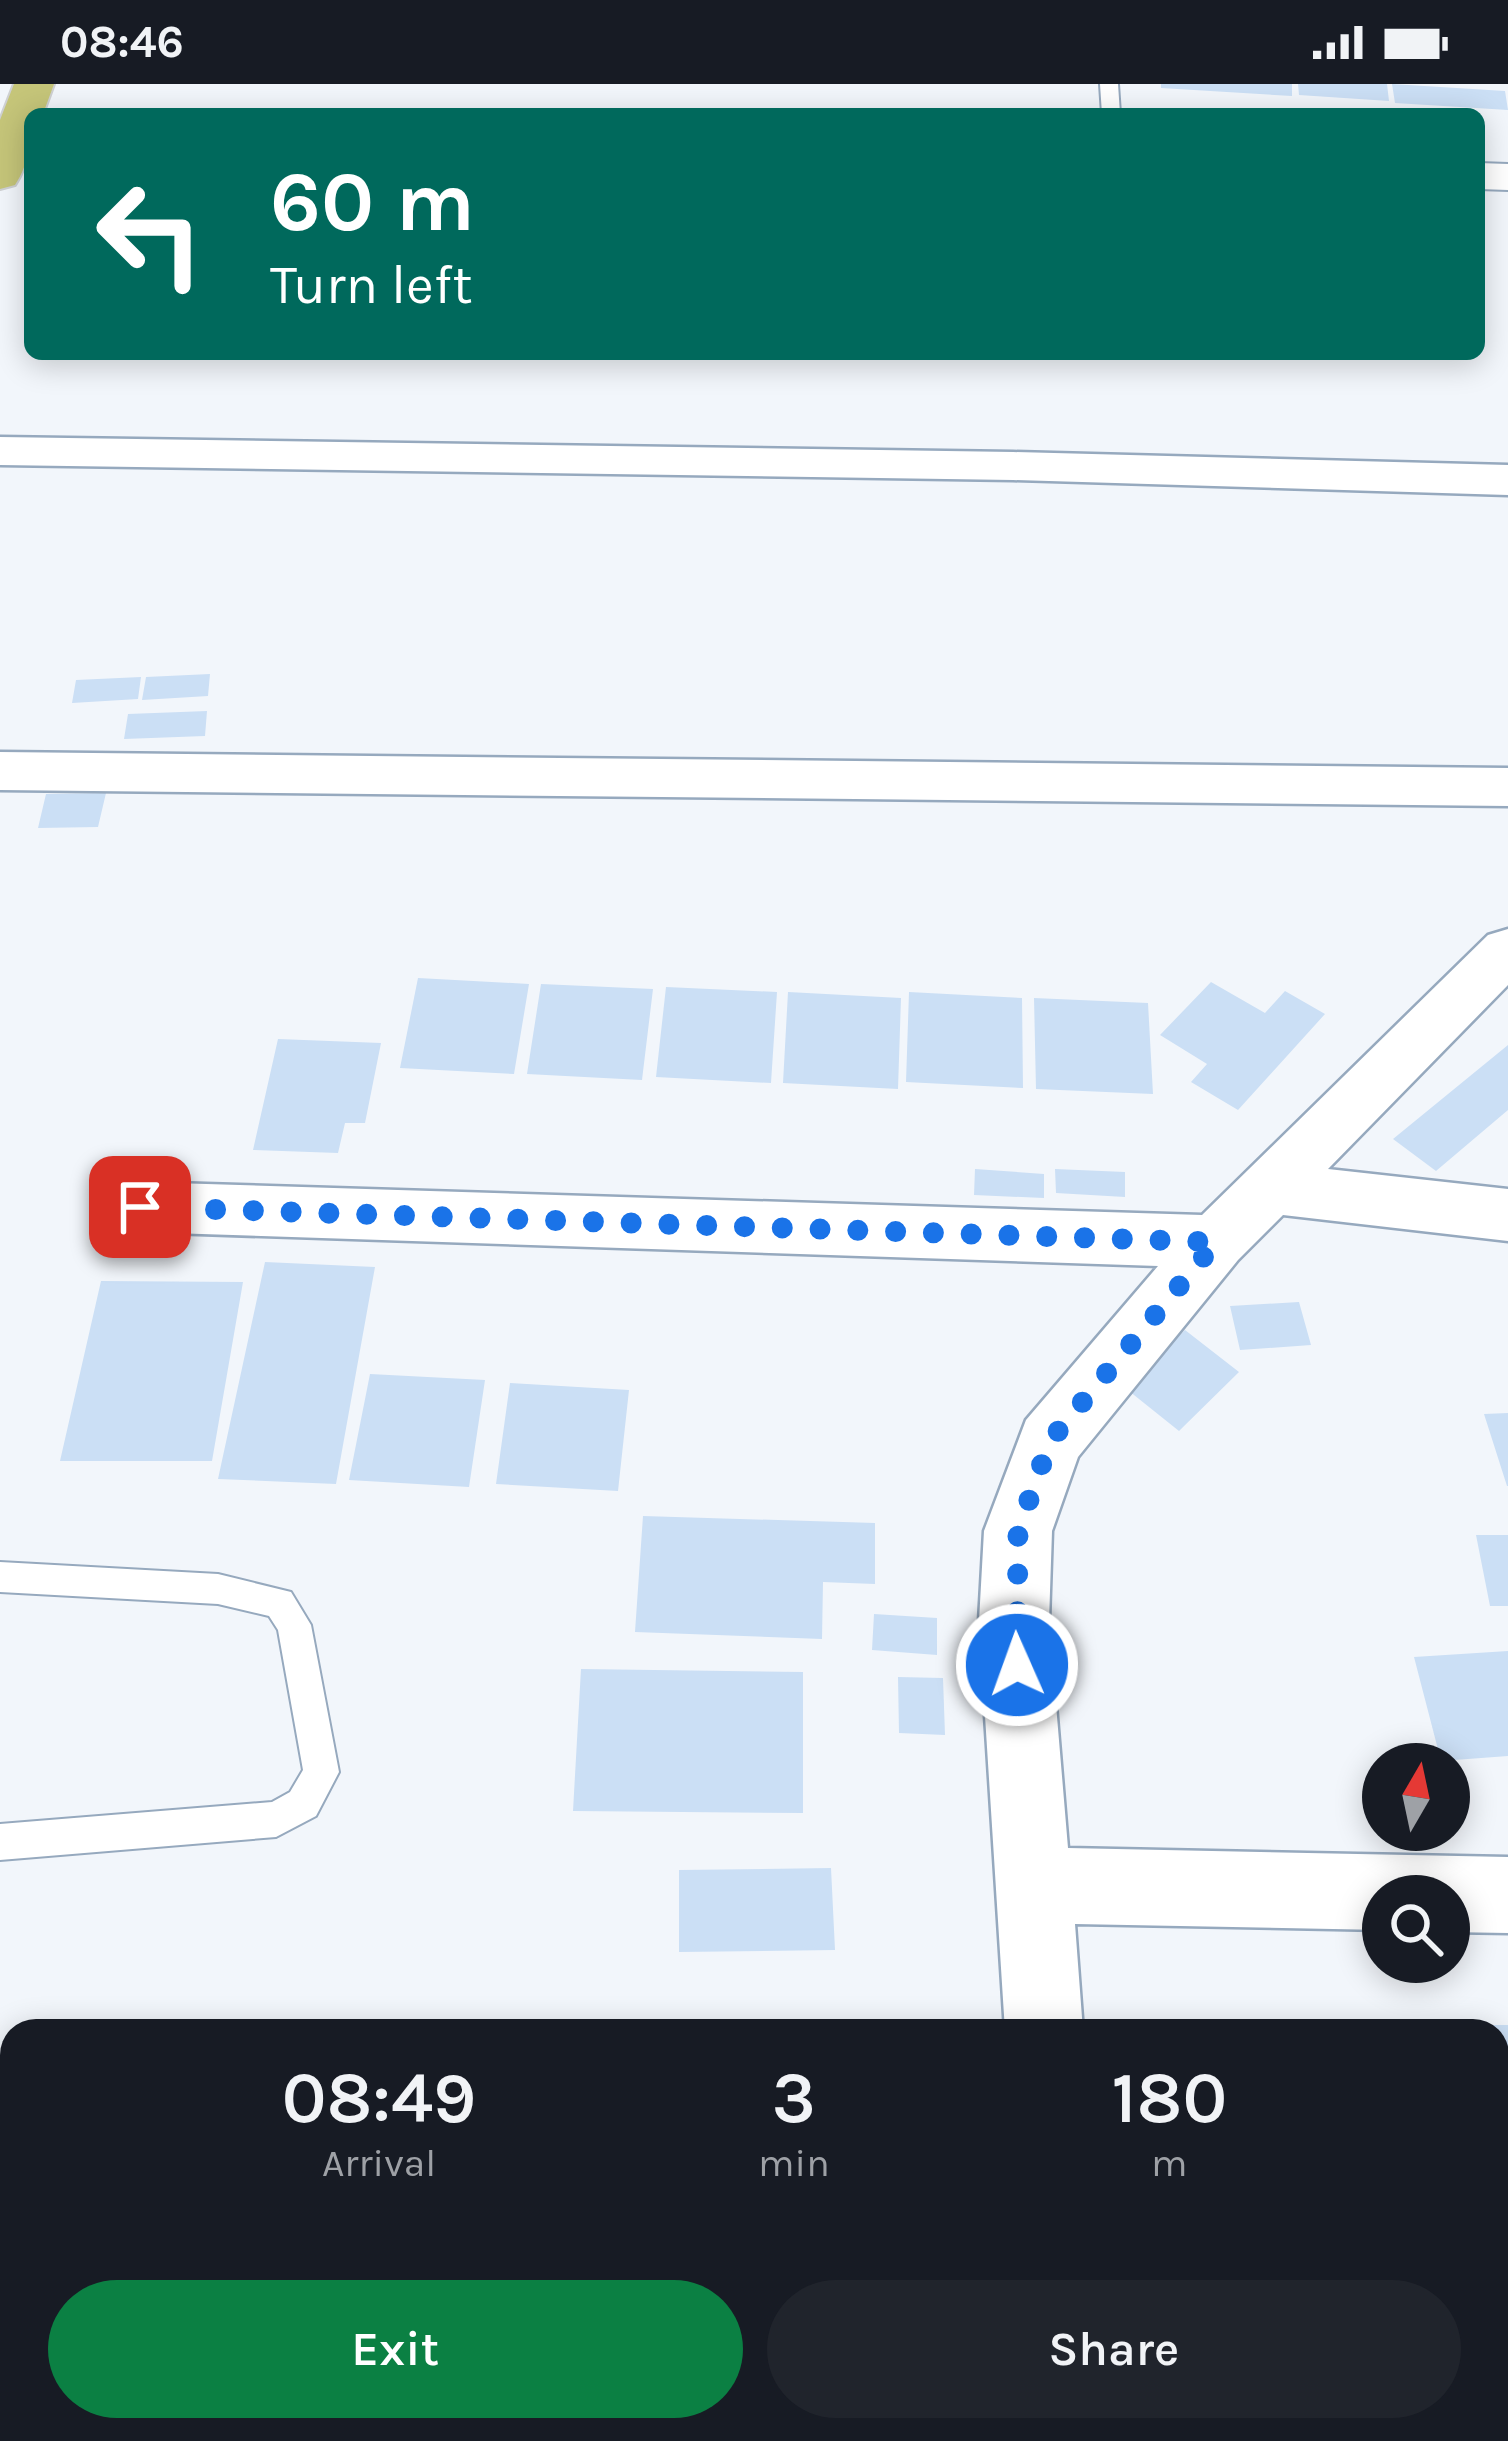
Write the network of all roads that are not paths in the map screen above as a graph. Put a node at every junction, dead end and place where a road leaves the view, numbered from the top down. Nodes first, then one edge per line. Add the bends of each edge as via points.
1 (24, 120) edge
2 (13, 159) edge
3 (0, 451) edge
4 (1508, 480) edge
5 (0, 771) edge
6 (1508, 787) edge
7 (1508, 950) edge
8 (1270, 1188) junction
9 (140, 1207) dead end
10 (1508, 1215) edge
11 (1216, 1242) junction
12 (0, 1577) edge
13 (0, 1842) edge
14 (1033, 1885) junction
15 (1508, 1895) edge
16 (1043, 2019) edge

1 - 2 main road
3 - 4 street
5 - 6 street
7 - 8 street
8 - 10 street
8 - 11 street
9 - 11 street
11 - 14 street via 1050,1441 1018,1531 1014,1621
12 - 13 lane via 218,1588 279,1603 295,1625 320,1772 303,1804 275,1819
14 - 15 street
14 - 16 street

